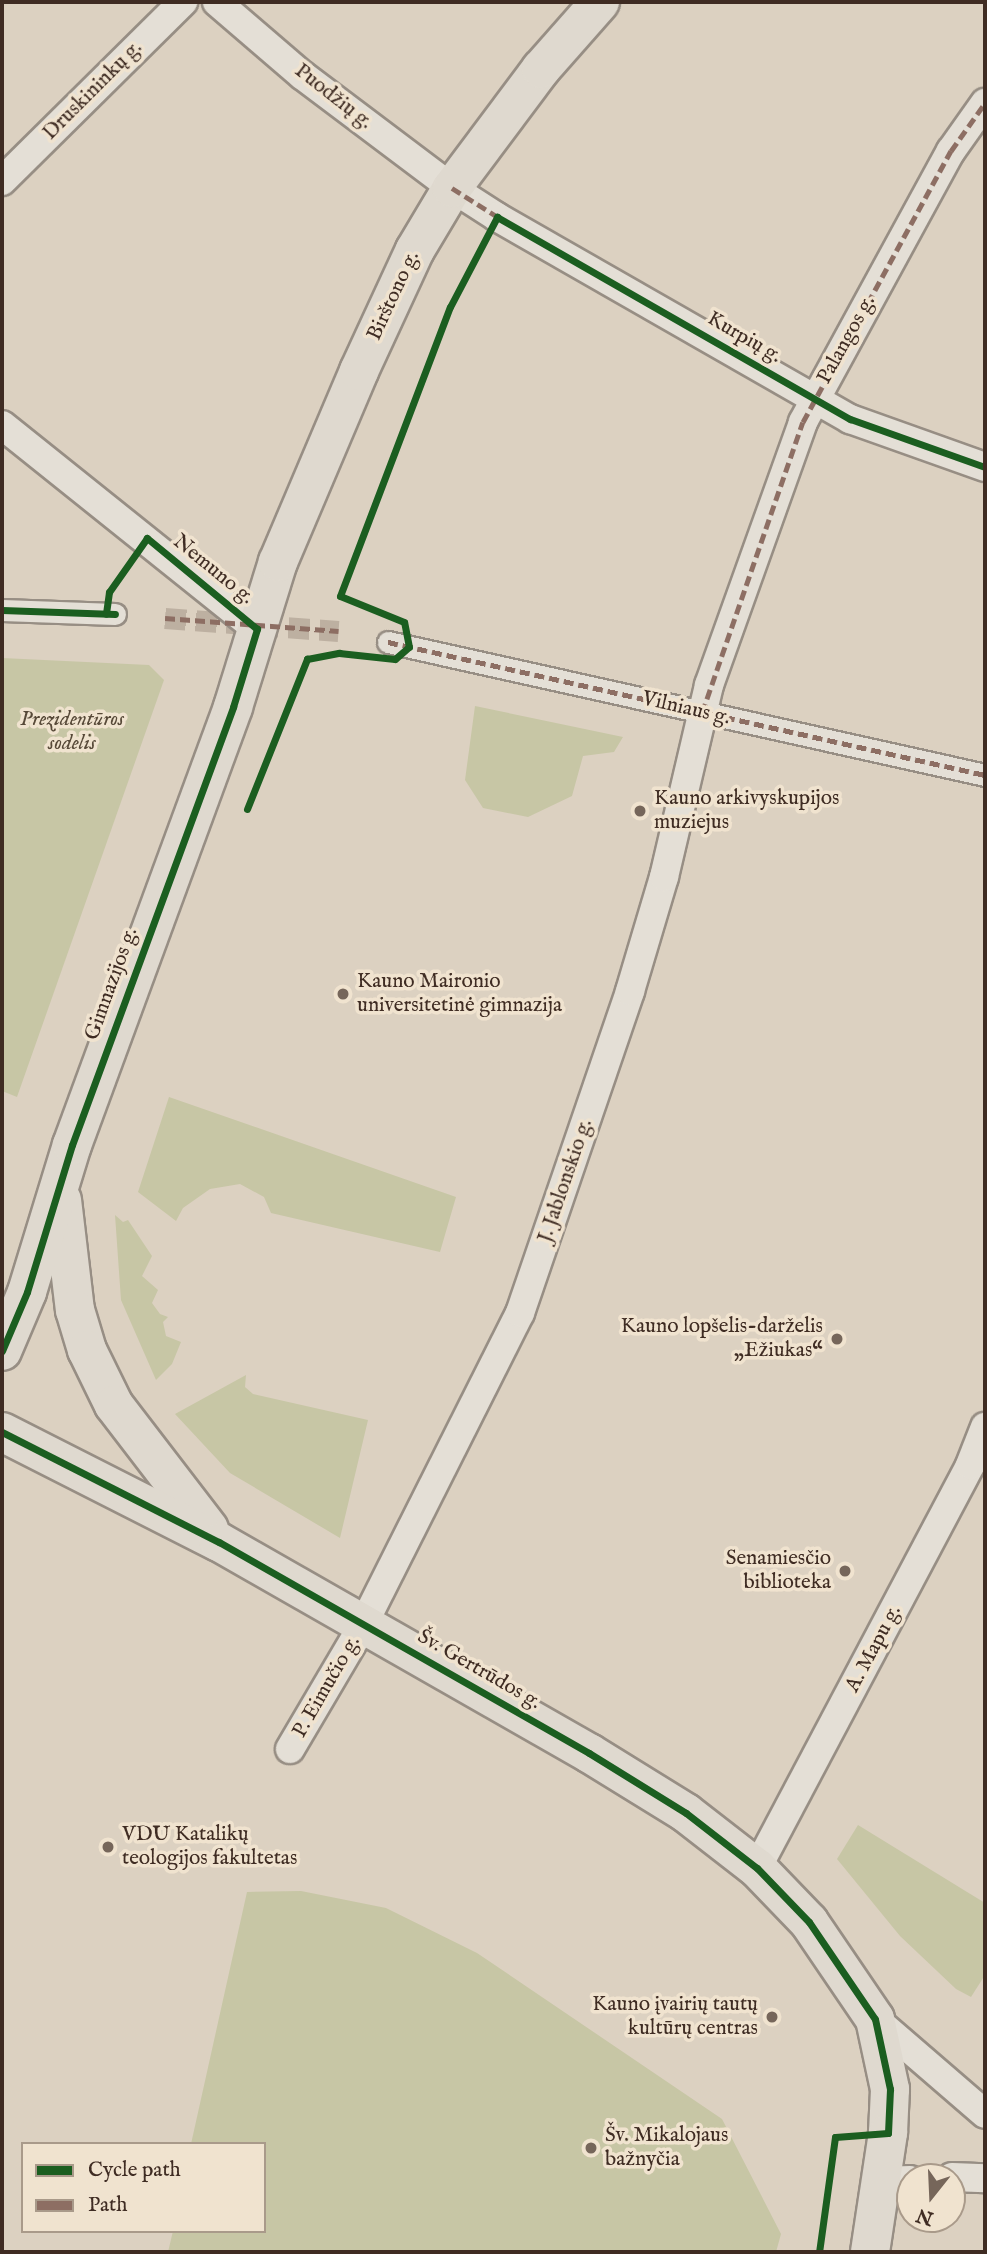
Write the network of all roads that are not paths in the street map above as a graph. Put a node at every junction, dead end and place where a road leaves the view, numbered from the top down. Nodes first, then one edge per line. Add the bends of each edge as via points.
1 (183, 2) edge
2 (217, 2) edge
3 (600, 2) edge
4 (985, 103) edge
5 (2, 181) edge
6 (452, 188) junction
7 (815, 399) junction
8 (2, 425) edge
9 (985, 467) edge
10 (2, 610) edge
11 (115, 614) dead end
12 (257, 629) junction
13 (388, 642) dead end
14 (702, 713) junction
15 (985, 775) edge
16 (60, 1185) junction
17 (2, 1351) edge
18 (985, 1427) edge
19 (2, 1432) edge
20 (219, 1542) junction
21 (363, 1625) junction
22 (290, 1749) dead end
23 (757, 1868) junction
24 (875, 2019) junction
25 (985, 2113) edge
26 (966, 2177) edge
27 (985, 2178) edge
28 (896, 2180) edge
29 (870, 2252) edge

1 - 5 street, Druskininkų g.
2 - 6 street, Puodžių g. via 302,75
3 - 6 main road, Birštono g. via 541,69
4 - 7 street, Palangos g. via 951,151
6 - 7 street, Kurpių g.
6 - 12 main road, Birštono g. via 415,250 359,370 278,562
7 - 9 street, Kurpių g. via 850,419
7 - 14 street, Palangos g. via 803,422
8 - 12 street, Nemuno g.
10 - 11 street
12 - 16 main road, Gimnazijos g.
13 - 14 street, Vilniaus g.
14 - 15 street, Vilniaus g.
14 - 21 street, J. Jablonskio g. via 664,877 630,991 520,1312
16 - 17 main road, Gimnazijos g. via 27,1292
16 - 20 main road via 75,1310 87,1350 114,1405
18 - 23 street, A. Mapu g. via 970,1465
19 - 20 main road, Šv. Gertrūdos g.
20 - 21 main road, Šv. Gertrūdos g.
21 - 22 street, P. Eimučio g.
21 - 23 main road, Šv. Gertrūdos g. via 685,1812
23 - 24 main road, Šv. Gertrūdos g. via 809,1922
24 - 25 street, Šv. Gertrūdos g.
24 - 28 main road via 890,2089
26 - 27 street
28 - 29 main road

